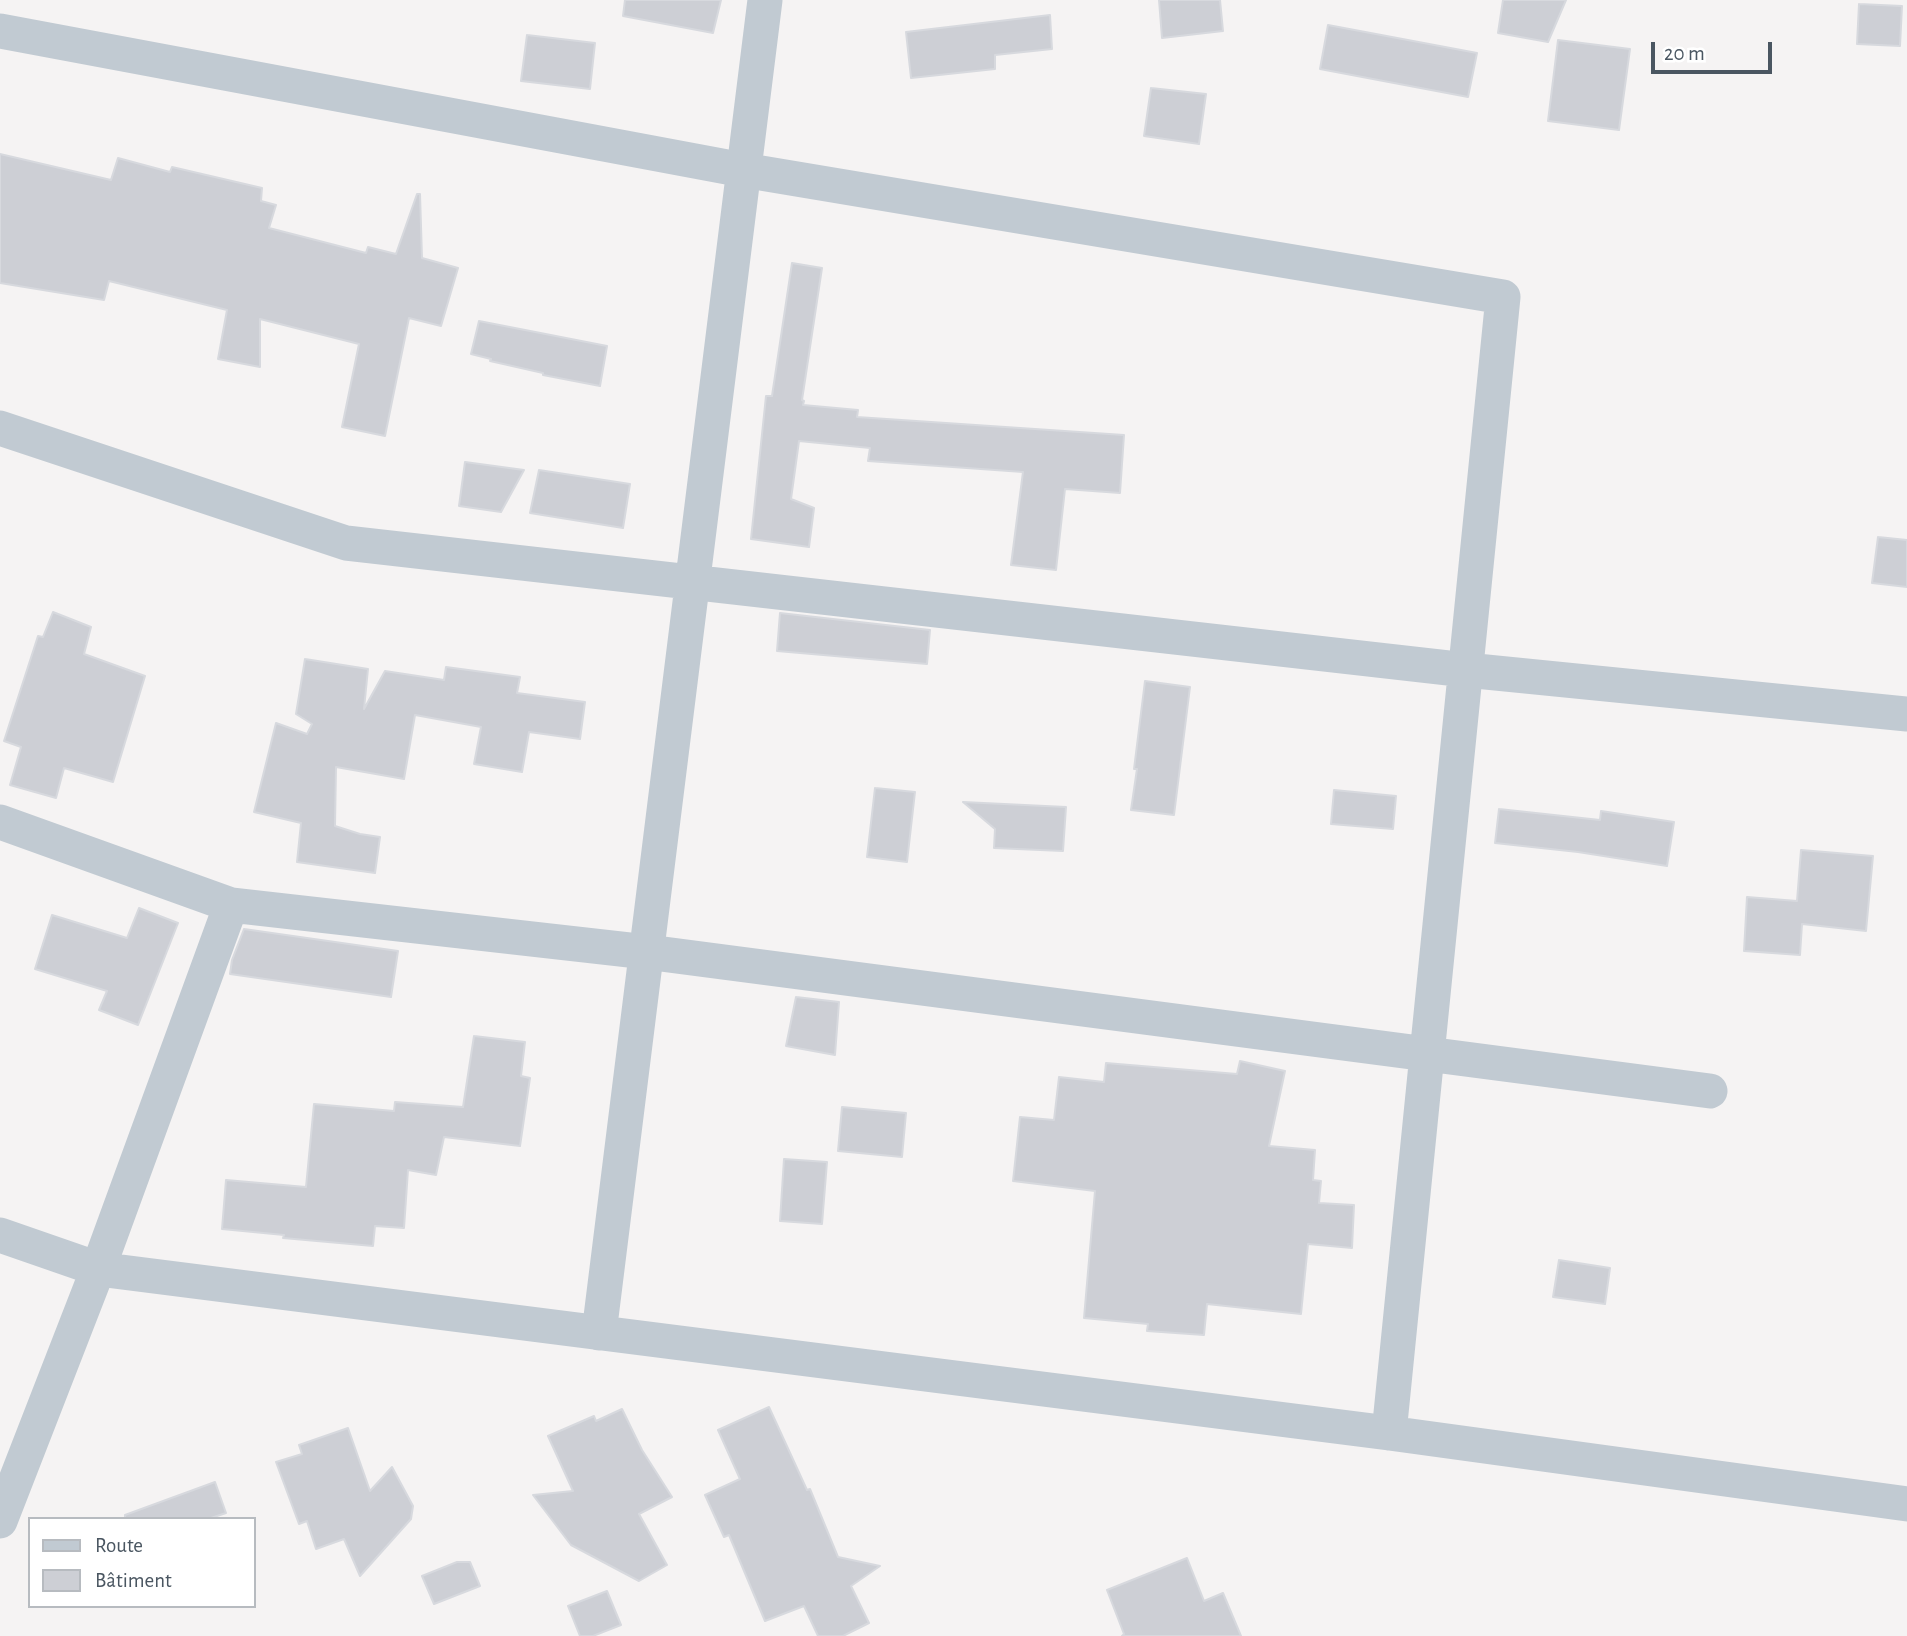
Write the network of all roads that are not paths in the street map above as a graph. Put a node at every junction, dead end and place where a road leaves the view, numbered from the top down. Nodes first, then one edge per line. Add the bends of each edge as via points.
1 (765, 0) edge
2 (0, 31) edge
3 (743, 170) junction
4 (0, 428) edge
5 (693, 584) junction
6 (1466, 670) junction
7 (1907, 714) edge
8 (0, 822) edge
9 (231, 905) junction
10 (647, 952) junction
11 (1427, 1054) junction
12 (1710, 1091) dead end
13 (0, 1235) edge
14 (98, 1269) junction
15 (599, 1333) junction
16 (1389, 1433) junction
17 (1907, 1504) edge
18 (0, 1521) edge

1 - 3 street
2 - 3 street
3 - 5 street
3 - 6 street via 1503,297
4 - 5 street via 346,543
5 - 6 street
5 - 10 street
6 - 7 street
6 - 11 street
8 - 9 street
9 - 10 street
9 - 14 street
10 - 11 street
10 - 15 street
11 - 12 street
11 - 16 street
13 - 14 street
14 - 15 street
14 - 18 street
15 - 16 street
16 - 17 street

